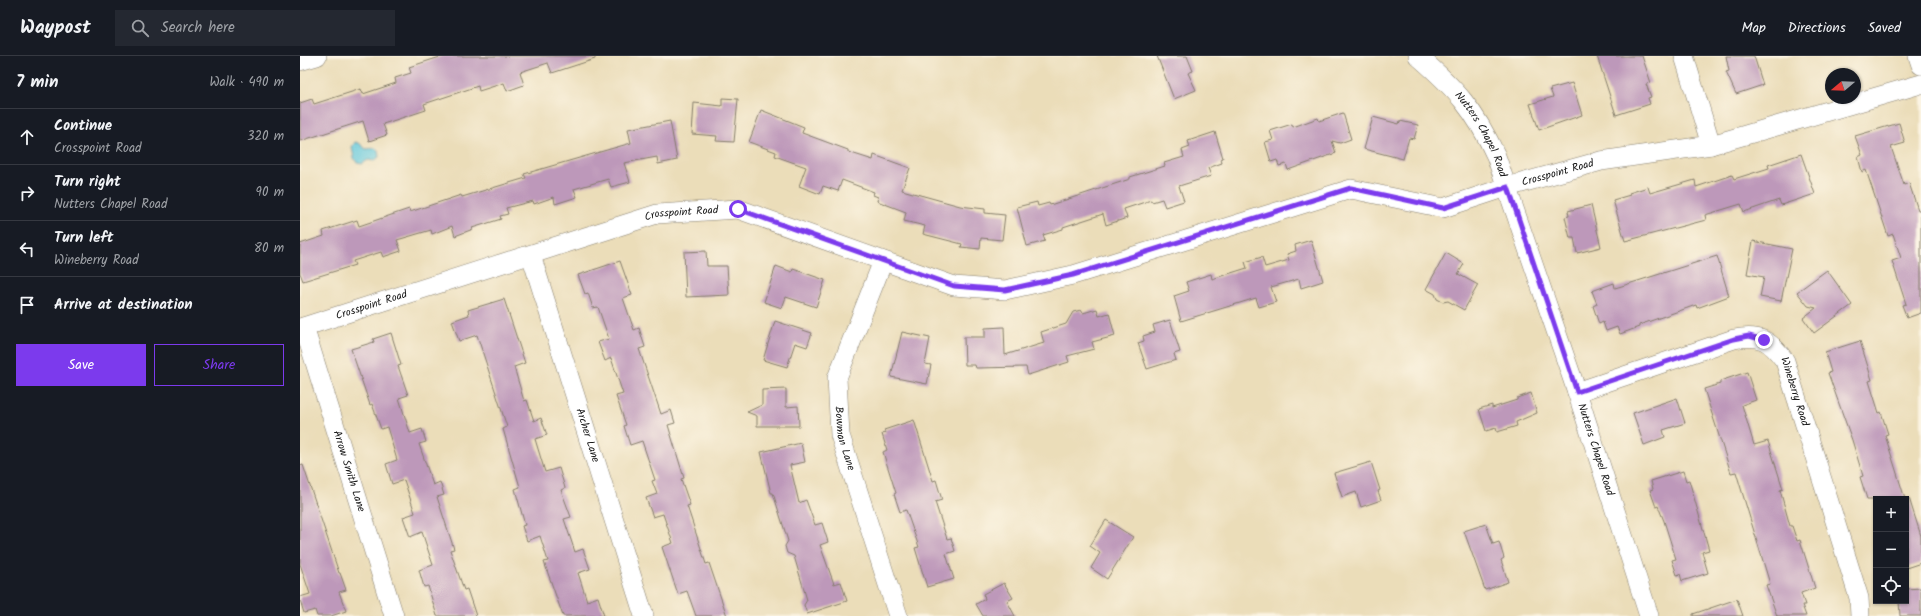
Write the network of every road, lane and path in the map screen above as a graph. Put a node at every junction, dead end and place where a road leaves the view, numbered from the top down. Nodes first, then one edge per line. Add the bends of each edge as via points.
1 (317, 56) edge
2 (1418, 56) edge
3 (1684, 56) edge
4 (1918, 56) edge
5 (300, 61) edge
6 (1921, 65) edge
7 (1921, 84) edge
8 (1711, 145) junction
9 (1508, 187) junction
10 (531, 254) junction
11 (883, 261) junction
12 (302, 328) edge
13 (1577, 392) junction
14 (394, 616) edge
15 (644, 616) edge
16 (898, 616) edge
17 (1649, 616) edge
18 (1860, 616) edge

1 - 5 street
2 - 9 street, Nutters Chapel Road via 1452,87 1470,108 1486,133
3 - 8 street
4 - 6 street
7 - 8 street, Crosspoint Road
8 - 9 street, Crosspoint Road via 1601,161
9 - 11 street, Crosspoint Road via 1443,208 1351,188 1073,275 1005,290 954,286
9 - 13 street, Nutters Chapel Road
10 - 11 street, Crosspoint Road via 657,214 738,209
10 - 12 street, Crosspoint Road
10 - 15 street, Archer Lane
11 - 16 street, Bowman Lane via 838,378 840,435
12 - 14 street, Arrow Smith Lane
13 - 17 street, Nutters Chapel Road
13 - 18 street, Wineberry Road via 1734,339 1749,336 1764,340 1776,348 1785,361 1859,598

